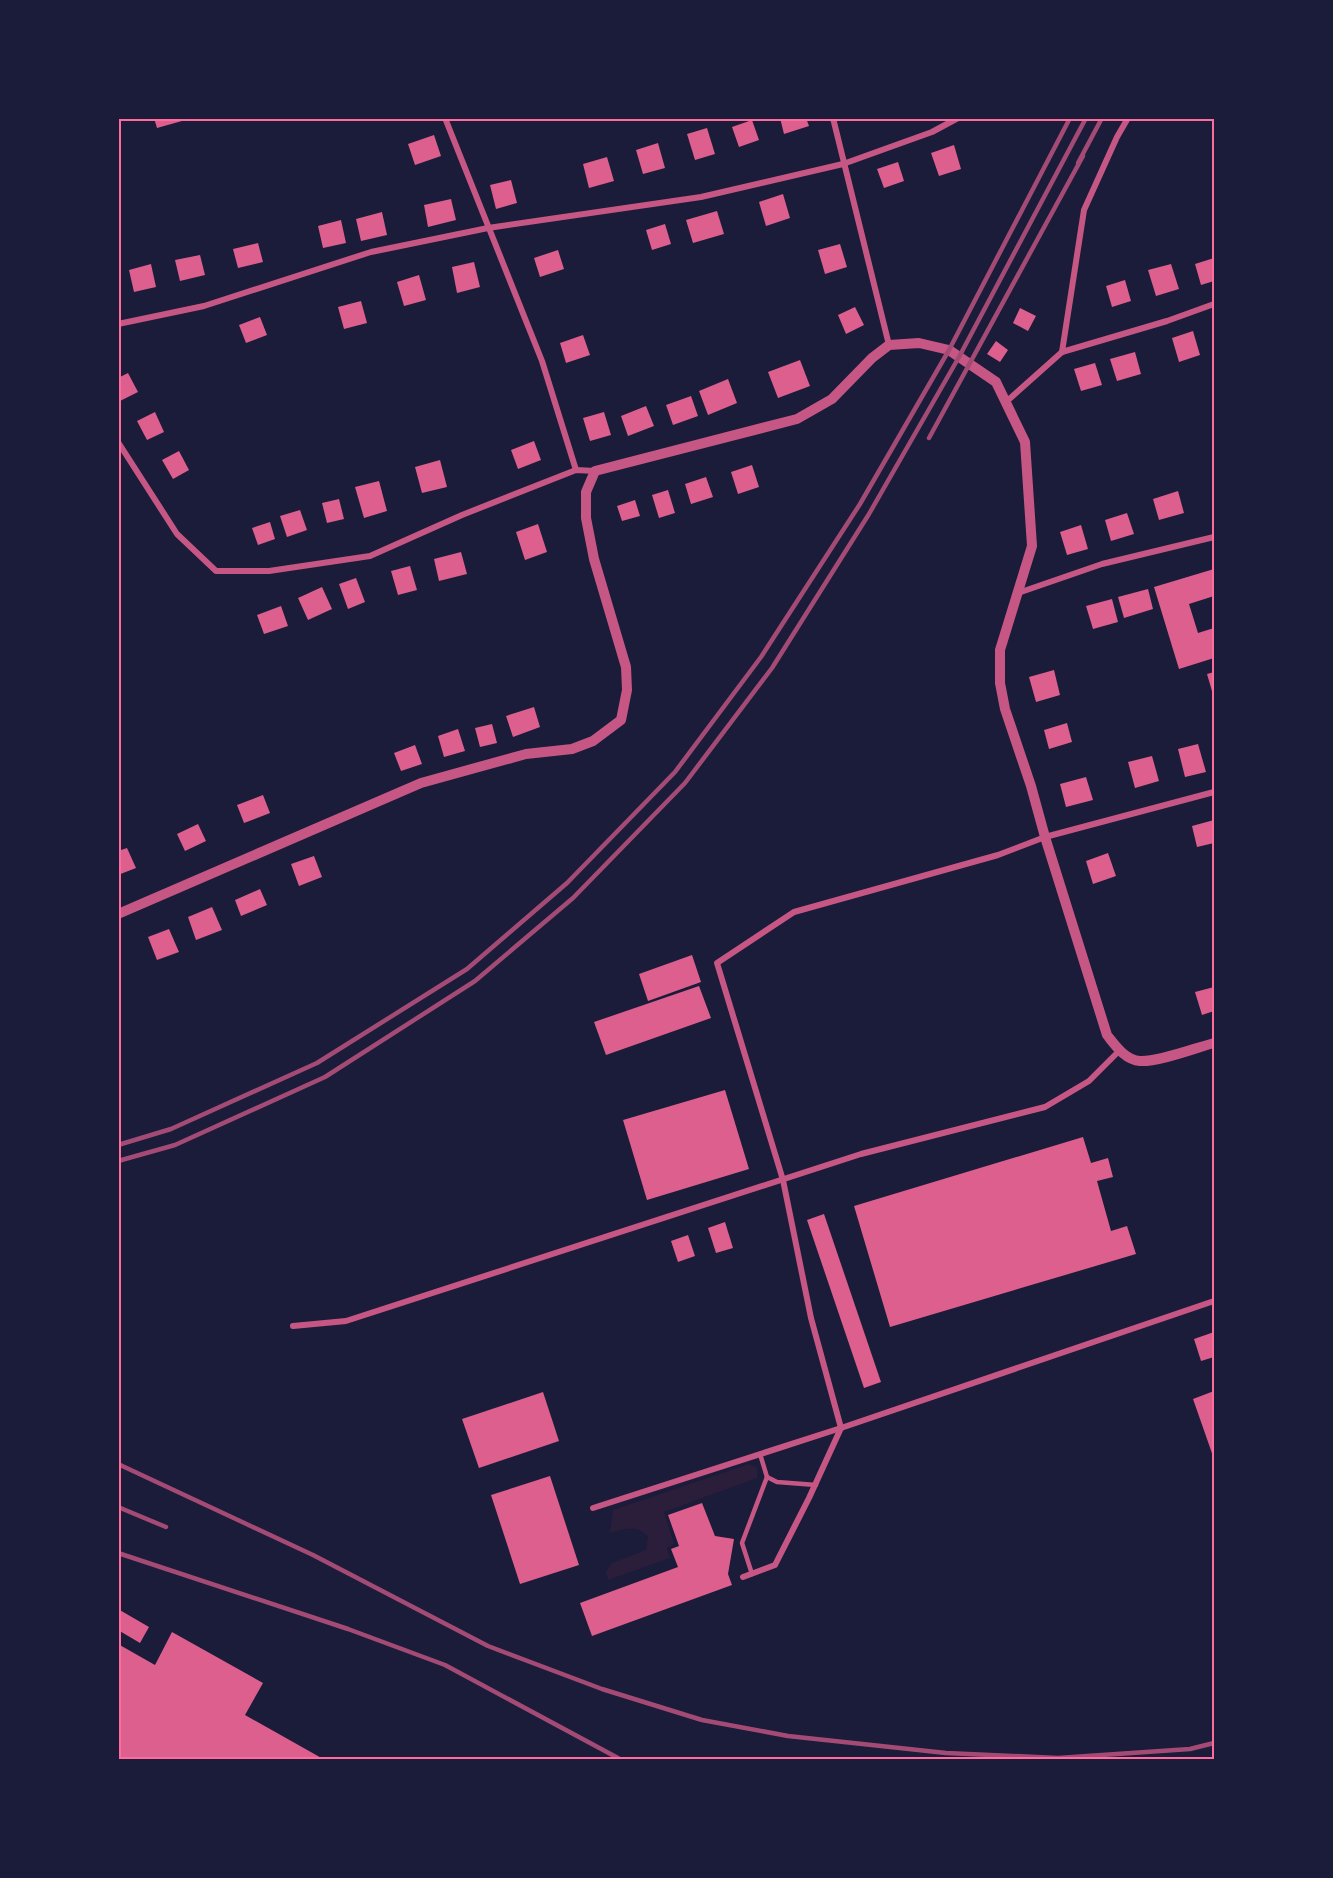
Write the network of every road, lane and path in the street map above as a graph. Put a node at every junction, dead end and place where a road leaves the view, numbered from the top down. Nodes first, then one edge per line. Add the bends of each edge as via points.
1 (445, 118) edge
2 (833, 118) edge
3 (958, 118) edge
4 (1128, 118) edge
5 (843, 164) junction
6 (488, 228) junction
7 (1215, 304) edge
8 (118, 324) edge
9 (889, 345) junction
10 (1062, 352) junction
11 (1006, 402) junction
12 (118, 442) edge
13 (576, 470) junction
14 (595, 471) junction
15 (1215, 537) edge
16 (1018, 593) junction
17 (1215, 792) edge
18 (1045, 837) junction
19 (118, 914) edge
20 (1215, 1043) edge
21 (1119, 1051) junction
22 (783, 1180) junction
23 (1215, 1301) edge
24 (293, 1326) dead end
25 (841, 1428) junction
26 (760, 1454) junction
27 (767, 1477) junction
28 (816, 1485) junction
29 (593, 1508) dead end
30 (752, 1574) junction
31 (743, 1577) dead end

1 - 6 street
2 - 5 street
3 - 5 street via 932,132
4 - 10 street via 1084,210
5 - 6 street via 701,197
5 - 9 street
6 - 8 street via 370,252 204,306
6 - 13 street via 542,361
7 - 10 street
9 - 11 street via 919,343 949,351 996,382
9 - 14 street via 832,399 797,419
10 - 11 street
11 - 16 street via 1025,442 1032,546
12 - 13 street via 177,534 216,572 269,571 370,556
13 - 14 street
14 - 19 street via 586,492 586,518 626,667 627,690 621,720 593,741 572,749 526,754 421,783
15 - 16 street via 1102,564
16 - 18 street via 1000,650 1000,683
17 - 18 street
18 - 21 street via 1107,1035
18 - 22 street via 998,855 794,912 717,963
20 - 21 street via 1138,1061
21 - 22 street via 1089,1081 1045,1107 861,1154
22 - 24 street via 346,1321
22 - 25 street via 811,1318
23 - 25 street
25 - 26 street
25 - 28 street
26 - 27 lane
26 - 29 street
27 - 28 lane via 777,1482
27 - 30 lane via 742,1543
28 - 30 street via 775,1565
30 - 31 street

